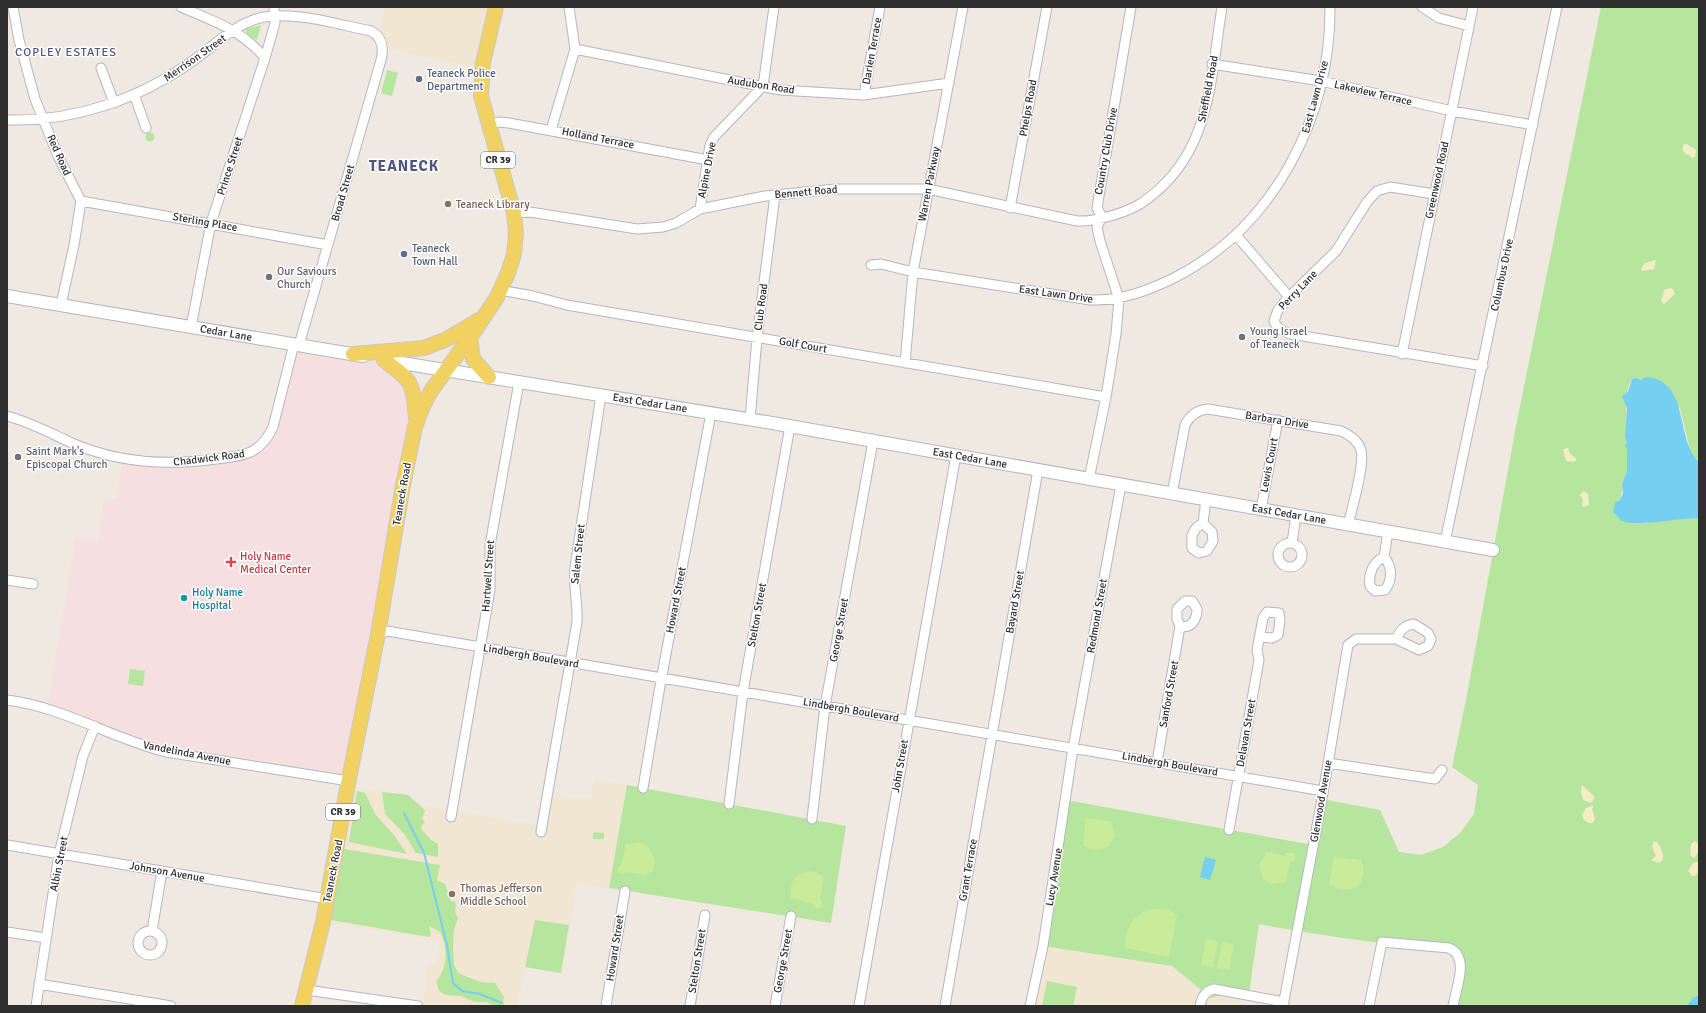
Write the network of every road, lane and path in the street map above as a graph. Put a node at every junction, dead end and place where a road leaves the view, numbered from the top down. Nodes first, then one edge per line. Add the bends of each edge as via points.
1 (13, 7) edge
2 (181, 7) edge
3 (274, 7) edge
4 (496, 7) edge
5 (569, 7) edge
6 (774, 7) edge
7 (880, 7) edge
8 (963, 7) edge
9 (1047, 7) edge
10 (1131, 7) edge
11 (1222, 7) edge
12 (1330, 7) edge
13 (1422, 7) edge
14 (1472, 7) edge
15 (1557, 7) edge
16 (276, 17) junction
17 (1469, 26) junction
18 (235, 30) junction
19 (380, 39) joint
20 (575, 49) junction
21 (265, 58) junction
22 (1212, 64) junction
23 (101, 68) dead end
24 (1321, 81) junction
25 (949, 83) junction
26 (763, 86) junction
27 (134, 94) junction
28 (864, 94) junction
29 (114, 103) junction
30 (1452, 111) junction
31 (43, 119) junction
32 (7, 120) edge
33 (488, 125) junction
34 (1533, 125) junction
35 (146, 128) dead end
36 (551, 130) junction
37 (708, 160) junction
38 (928, 190) junction
39 (1434, 194) junction
40 (774, 195) junction
41 (81, 201) junction
42 (1010, 208) junction
43 (700, 209) junction
44 (514, 213) junction
45 (1102, 217) junction
46 (211, 223) junction
47 (1236, 235) junction
48 (328, 245) junction
49 (871, 264) dead end
50 (913, 272) junction
51 (500, 290) junction
52 (7, 296) edge
53 (1289, 297) junction
54 (1119, 299) junction
55 (61, 305) junction
56 (484, 316) junction
57 (190, 327) junction
58 (470, 338) junction
59 (757, 338) junction
60 (297, 345) junction
61 (353, 354) junction
62 (1402, 354) junction
63 (384, 360) junction
64 (905, 363) junction
65 (1483, 366) junction
66 (446, 370) junction
67 (489, 377) junction
68 (519, 382) junction
69 (601, 395) junction
70 (1106, 397) junction
71 (711, 413) junction
72 (7, 416) edge
73 (750, 419) junction
74 (1278, 420) junction
75 (416, 422) junction
76 (790, 426) junction
77 (873, 441) junction
78 (956, 455) junction
79 (1038, 470) junction
80 (1089, 479) junction
81 (1121, 485) junction
82 (1172, 494) junction
83 (1206, 500) junction
84 (1261, 509) junction
85 (1296, 515) junction
86 (1203, 523) dead end
87 (1348, 524) junction
88 (1388, 532) junction
89 (1445, 542) junction
90 (1292, 543) dead end
91 (1493, 550) dead end
92 (1384, 557) dead end
93 (7, 580) edge
94 (33, 584) dead end
95 (1180, 626) dead end
96 (378, 634) junction
97 (1260, 637) dead end
98 (1396, 639) dead end
99 (480, 647) junction
100 (569, 663) junction
101 (661, 678) junction
102 (744, 692) junction
103 (7, 700) edge
104 (825, 706) junction
105 (908, 720) junction
106 (95, 726) junction
107 (991, 734) junction
108 (1073, 748) junction
109 (1157, 762) junction
110 (1328, 763) junction
111 (1442, 770) dead end
112 (1239, 776) junction
113 (349, 781) junction
114 (643, 788) dead end
115 (1323, 791) junction
116 (729, 804) dead end
117 (451, 817) dead end
118 (812, 819) dead end
119 (1229, 830) dead end
120 (541, 832) dead end
121 (7, 845) edge
122 (59, 854) junction
123 (162, 871) junction
124 (625, 890) dead end
125 (328, 900) junction
126 (705, 915) dead end
127 (790, 916) dead end
128 (152, 931) dead end
129 (7, 932) edge
130 (46, 938) junction
131 (39, 984) junction
132 (307, 990) junction
133 (1283, 1004) edge
134 (36, 1006) edge
135 (171, 1006) edge
136 (302, 1006) edge
137 (418, 1006) edge
138 (606, 1006) edge
139 (690, 1006) edge
140 (776, 1006) edge
141 (859, 1006) edge
142 (945, 1006) edge
143 (1030, 1006) edge
144 (1200, 1006) edge
145 (1369, 1006) edge
146 (1453, 1006) edge

1 - 31 street, Red Road via 26,70
2 - 18 street
3 - 16 street, Prince Street
4 - 33 main road, Teaneck Road / CR 39 via 481,74 481,96
5 - 20 street
6 - 26 street
7 - 28 street, Darien Terrace
8 - 25 street, Warren Parkway
9 - 42 street, Phelps Road
10 - 45 street, Country Club Drive via 1097,208
11 - 22 street, Sheffield Road
12 - 24 street, East Lawn Drive via 1329,37
13 - 17 street via 1439,18
14 - 17 street, Greenwood Road
15 - 34 street, Columbus Drive
16 - 18 street, Merrison Street via 263,18
16 - 19 street, Merrison Street via 300,16 371,31
16 - 21 street, Prince Street
17 - 30 street, Greenwood Road
18 - 21 street
18 - 27 street, Merrison Street via 165,80
19 - 48 street, Broad Street via 381,60
20 - 26 street, Audubon Road
20 - 36 street
21 - 46 street, Prince Street
22 - 24 street, Lakeview Terrace
22 - 45 street, Sheffield Road via 1201,126 1184,161 1166,183 1149,198 1127,211
23 - 29 street
24 - 30 street, Lakeview Terrace
24 - 47 street, East Lawn Drive via 1311,117 1294,158 1269,199
25 - 28 street, Audubon Road
25 - 38 street, Warren Parkway
26 - 28 street, Audubon Road via 780,90
26 - 37 street, Alpine Drive via 718,130 710,145
27 - 29 street, Merrison Street
27 - 35 street
29 - 31 street, Merrison Street via 76,114
30 - 34 street, Lakeview Terrace
30 - 39 street, Greenwood Road
31 - 32 street, Merrison Street
31 - 41 street, Red Road
33 - 36 street, Holland Terrace via 502,122
33 - 44 main road, Teaneck Road / CR 39
34 - 65 street, Columbus Drive
36 - 37 street, Holland Terrace
37 - 43 street, Alpine Drive
38 - 40 street, Bennett Road via 834,190
38 - 42 street, Bennett Road
38 - 50 street, Warren Parkway
39 - 53 street, Perry Lane via 1390,187 1377,191 1336,250
39 - 62 street, Greenwood Road
40 - 43 street, Bennett Road
40 - 59 street, Club Road
41 - 46 street, Sterling Place
41 - 55 street
42 - 45 street, Bennett Road via 1077,221 1089,222
43 - 44 street, Bennett Road via 676,223 637,229 530,212
44 - 51 main road, Teaneck Road / CR 39 via 514,254
45 - 54 street, Country Club Drive via 1097,227
46 - 48 street, Sterling Place
46 - 57 street, Prince Street
47 - 53 street
47 - 54 street, East Lawn Drive via 1181,274 1142,292
48 - 60 street, Broad Street
49 - 50 street, East Lawn Drive
50 - 54 street, East Lawn Drive via 1090,300
50 - 64 street, Warren Parkway
51 - 56 main road, Teaneck Road / CR 39
51 - 59 street, Golf Court via 560,304
52 - 55 street, Cedar Lane
53 - 62 street, Perry Lane via 1273,319 1280,330
54 - 70 street, Country Club Drive
55 - 57 street, Cedar Lane
56 - 58 main road, Teaneck Road / CR 39
56 - 61 main road via 446,340 424,348
57 - 60 street, Cedar Lane
58 - 66 main road, Teaneck Road / CR 39
58 - 67 main road via 473,359
59 - 64 street, Golf Court
59 - 73 street, Club Road
60 - 61 street, Cedar Lane
60 - 72 street, Chadwick Road via 269,436 256,450 241,456 174,464 130,460 92,451
61 - 63 street, Cedar Lane
62 - 65 street, Perry Lane
63 - 66 street, Cedar Lane
63 - 75 main road via 412,384
64 - 70 street, Golf Court
65 - 89 street, Columbus Drive
66 - 67 street, East Cedar Lane
66 - 75 main road, Teaneck Road / CR 39 via 425,401
67 - 68 street, East Cedar Lane
68 - 69 street, East Cedar Lane
68 - 99 street, Hartwell Street via 490,545 490,590
69 - 71 street, East Cedar Lane
69 - 100 street, Salem Street via 575,567 578,609
70 - 80 street, Country Club Drive
71 - 73 street, East Cedar Lane
71 - 101 street, Howard Street
73 - 76 street, East Cedar Lane
74 - 82 street, Barbara Drive via 1208,409 1192,414 1185,425
74 - 84 street, Lewis Court
74 - 87 street, Barbara Drive via 1341,431 1354,438 1361,451 1361,464
75 - 96 main road, Teaneck Road / CR 39
76 - 77 street, East Cedar Lane
76 - 102 street, Stelton Street
77 - 78 street, East Cedar Lane
77 - 104 street, George Street
78 - 79 street, East Cedar Lane
78 - 105 street, John Street
79 - 80 street, East Cedar Lane
79 - 107 street, Bayard Street
80 - 81 street, East Cedar Lane
81 - 82 street, East Cedar Lane
81 - 108 street, Redmond Street
82 - 83 street, East Cedar Lane
83 - 84 street, East Cedar Lane
83 - 86 street
84 - 85 street, East Cedar Lane
85 - 87 street, East Cedar Lane
85 - 90 street
87 - 88 street, East Cedar Lane
88 - 89 street, East Cedar Lane
88 - 92 street
89 - 91 street, East Cedar Lane
93 - 94 street
95 - 109 street, Sanford Street
96 - 99 street, Lindbergh Boulevard via 388,632
96 - 113 main road, Teaneck Road / CR 39
97 - 112 street, Delavan Street via 1257,650 1259,660
98 - 110 street, Glenwood Avenue via 1356,639 1348,645
99 - 100 street, Lindbergh Boulevard
99 - 117 street, Hartwell Street
100 - 101 street, Lindbergh Boulevard
100 - 120 street, Salem Street
101 - 102 street, Lindbergh Boulevard
101 - 114 street, Howard Street
102 - 104 street, Lindbergh Boulevard
102 - 116 street, Stelton Street
103 - 106 street, Vandelinda Avenue via 34,704
104 - 105 street, Lindbergh Boulevard
104 - 118 street, George Street
105 - 107 street, Lindbergh Boulevard
105 - 141 street, John Street
106 - 113 street, Vandelinda Avenue via 138,744 166,752
106 - 122 street, Albin Street via 83,756
107 - 108 street, Lindbergh Boulevard
107 - 142 street, Grant Terrace
108 - 109 street, Lindbergh Boulevard
108 - 143 street, Lucy Avenue
109 - 112 street, Lindbergh Boulevard
110 - 111 street via 1434,779 1440,776
110 - 115 street, Glenwood Avenue
112 - 115 street, Lindbergh Boulevard
112 - 119 street, Delavan Street
113 - 125 main road, Teaneck Road / CR 39
115 - 133 street, Glenwood Avenue
121 - 122 street, Johnson Avenue
122 - 123 street, Johnson Avenue
122 - 130 street, Albin Street
123 - 125 street, Johnson Avenue
123 - 128 street
124 - 138 street, Howard Street
125 - 132 main road, Teaneck Road / CR 39
126 - 139 street, Stelton Street
127 - 140 street, George Street
129 - 130 street
130 - 131 street, Albin Street
131 - 134 street, Albin Street
131 - 135 street
132 - 136 main road, Teaneck Road / CR 39
132 - 137 street
133 - 144 street via 1214,989 1203,995
145 - 146 street via 1382,942 1449,948 1458,954 1461,964

